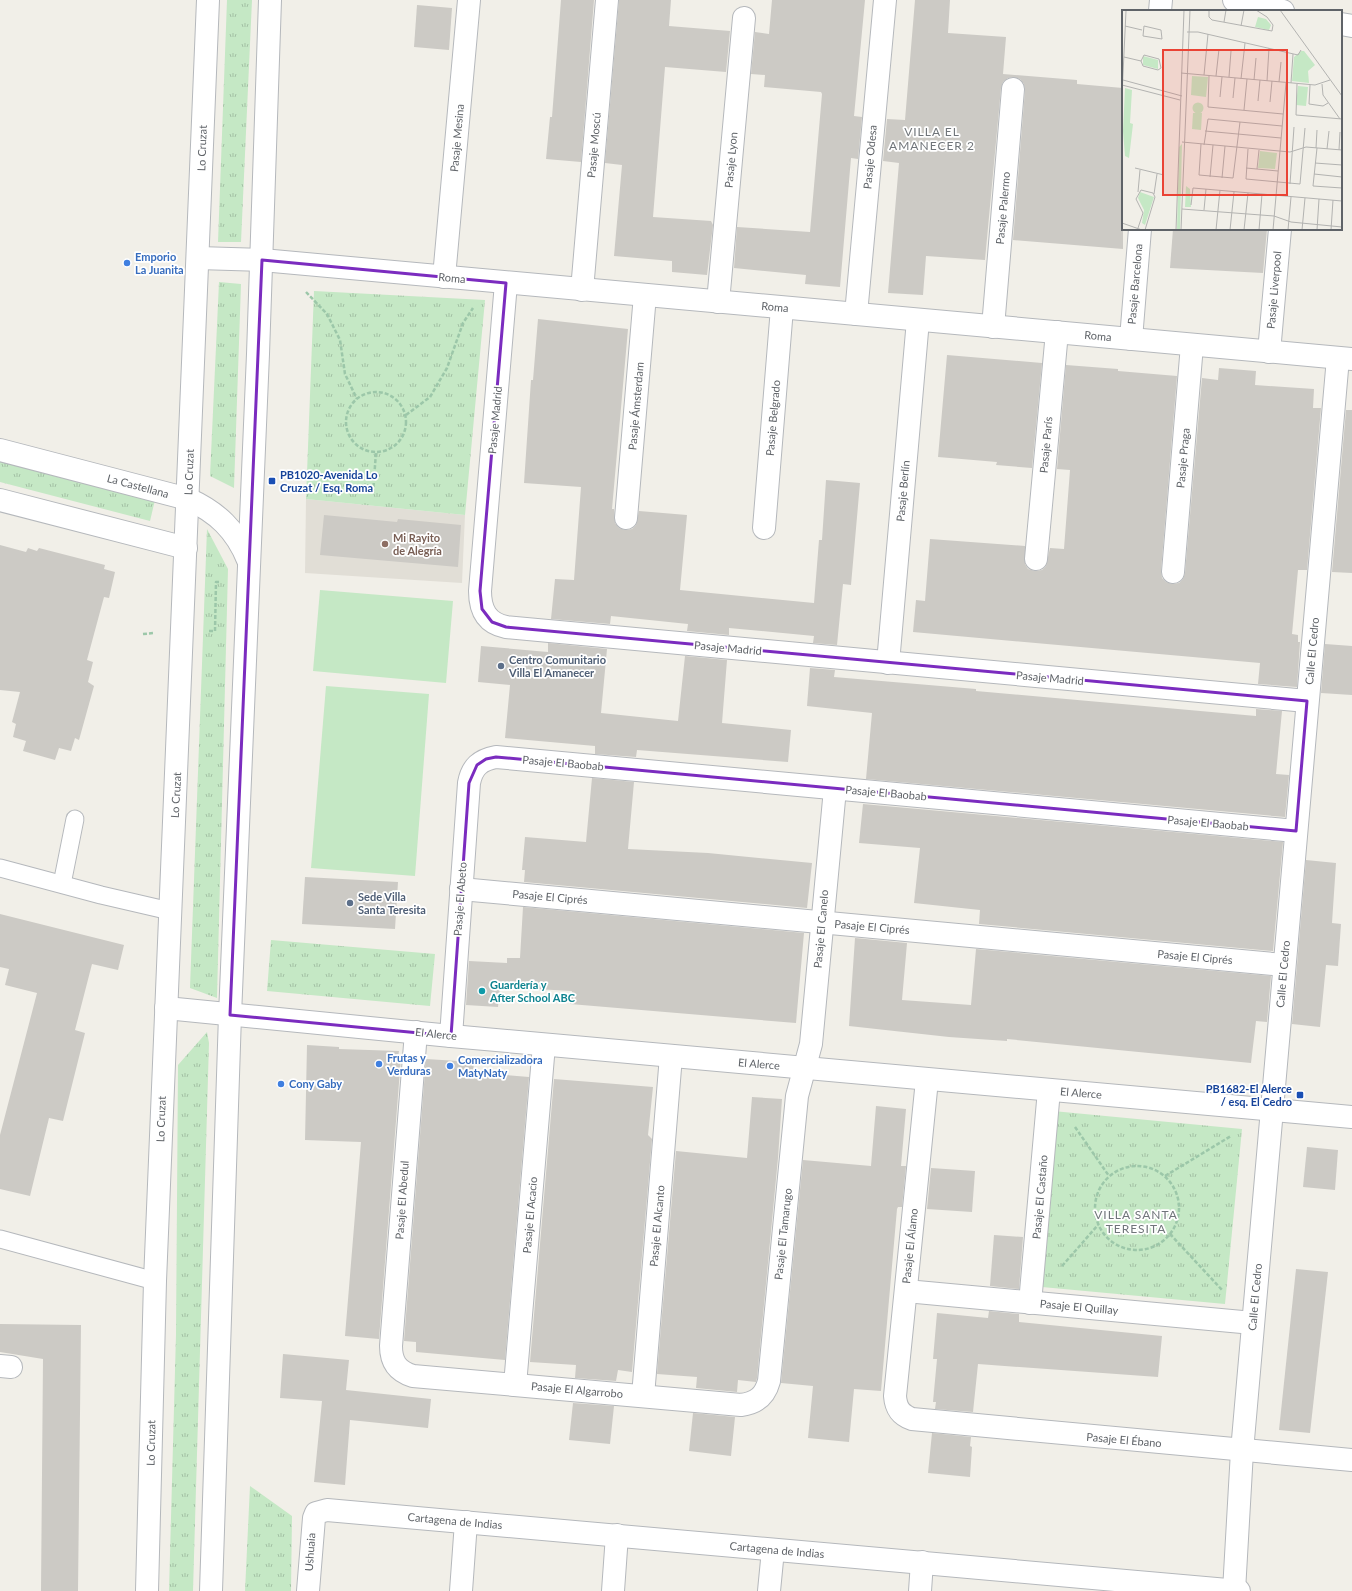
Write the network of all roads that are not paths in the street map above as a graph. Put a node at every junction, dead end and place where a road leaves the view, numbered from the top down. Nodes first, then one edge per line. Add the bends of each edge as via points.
1 (208, 0) edge
2 (270, 0) edge
3 (470, 0) edge
4 (607, 0) edge
5 (885, 0) edge
6 (1234, 0) edge
7 (1279, 10) edge
8 (744, 18) dead end
9 (1342, 24) edge
10 (1352, 26) edge
11 (1013, 89) dead end
12 (1140, 230) edge
13 (1280, 230) edge
14 (198, 258) junction
15 (262, 260) junction
16 (444, 277) junction
17 (506, 283) junction
18 (582, 290) junction
19 (645, 295) junction
20 (718, 302) junction
21 (782, 308) junction
22 (856, 314) junction
23 (918, 320) junction
24 (993, 327) junction
25 (1057, 332) junction
26 (1131, 339) junction
27 (1192, 345) junction
28 (1269, 352) junction
29 (1345, 358) edge
30 (0, 450) edge
31 (188, 499) junction
32 (0, 500) edge
33 (626, 518) dead end
34 (764, 528) dead end
35 (186, 548) junction
36 (1036, 559) dead end
37 (249, 561) junction
38 (1173, 572) dead end
39 (888, 663) junction
40 (1307, 701) junction
41 (477, 765) joint
42 (835, 789) junction
43 (75, 819) dead end
44 (1296, 831) junction
45 (0, 868) edge
46 (62, 884) junction
47 (461, 889) junction
48 (170, 911) junction
49 (822, 922) junction
50 (1284, 965) junction
51 (166, 1008) junction
52 (230, 1015) junction
53 (416, 1032) junction
54 (451, 1036) junction
55 (544, 1045) junction
56 (671, 1056) junction
57 (805, 1068) junction
58 (928, 1080) junction
59 (1049, 1090) junction
60 (1272, 1111) junction
61 (1352, 1117) edge
62 (0, 1239) edge
63 (155, 1281) junction
64 (906, 1291) junction
65 (1030, 1303) junction
66 (1253, 1323) junction
67 (396, 1366) joint
68 (515, 1385) junction
69 (643, 1396) junction
70 (759, 1399) joint
71 (898, 1411) joint
72 (1242, 1451) junction
73 (1352, 1460) edge
74 (316, 1513) joint
75 (466, 1522) junction
76 (617, 1535) junction
77 (773, 1550) junction
78 (922, 1562) junction
79 (1079, 1584) edge
80 (147, 1591) edge
81 (211, 1591) edge
82 (308, 1591) edge
83 (461, 1591) edge
84 (613, 1591) edge
85 (769, 1591) edge
86 (920, 1591) edge
87 (1234, 1591) edge
88 (1239, 1591) edge

1 - 14 street, Lo Cruzat
2 - 15 street
3 - 16 street, Pasaje Mesina
4 - 18 street, Pasaje Moscú
5 - 22 street, Pasaje Odesa
6 - 7 street
8 - 20 street, Pasaje Lyon
9 - 10 street
11 - 24 street, Pasaje Palermo
12 - 26 street, Pasaje Barcelona
13 - 28 street, Pasaje Liverpool
14 - 15 street, Roma
14 - 31 street, Lo Cruzat
15 - 16 street, Roma
15 - 37 street
16 - 17 street, Roma
17 - 18 street, Roma
17 - 39 street, Pasaje Madrid via 480,591 482,609 486,616 495,624 506,627
18 - 19 street, Roma
19 - 20 street, Roma
19 - 33 street, Pasaje Ámsterdam
20 - 21 street, Roma
21 - 22 street, Roma
21 - 34 street, Pasaje Belgrado
22 - 23 street, Roma
23 - 24 street, Roma
23 - 39 street, Pasaje Berlín
24 - 25 street, Roma
25 - 26 street, Roma
25 - 36 street, Pasaje París
26 - 27 street, Roma
27 - 28 street, Roma
27 - 38 street, Pasaje Praga
28 - 29 street, Roma
29 - 40 street, Calle El Cedro
30 - 31 street, La Castellana
31 - 35 street, Lo Cruzat
31 - 37 street, La Castellana via 207,508 223,520 243,546
32 - 35 street
35 - 48 street, Lo Cruzat
37 - 52 street
39 - 40 street, Pasaje Madrid
40 - 44 street, Calle El Cedro
41 - 42 street, Pasaje El Baobab via 486,759 496,757
41 - 47 street, Pasaje El Abeto via 471,773 469,783
42 - 44 street, Pasaje El Baobab
42 - 49 street, Pasaje El Canelo
43 - 46 lane
44 - 50 street, Calle El Cedro
45 - 46 lane
46 - 48 lane
47 - 49 street, Pasaje El Ciprés
47 - 54 street, Pasaje El Abeto
48 - 51 street, Lo Cruzat
49 - 50 street, Pasaje El Ciprés
49 - 57 street, Pasaje El Canelo via 811,1044
50 - 60 street, Calle El Cedro
51 - 52 street, El Alerce
51 - 63 street, Lo Cruzat
52 - 53 street, El Alerce
52 - 81 street
53 - 54 street, El Alerce
53 - 67 street, Pasaje El Abedul via 391,1346 391,1356
54 - 55 street, El Alerce
55 - 56 street, El Alerce
55 - 68 street, Pasaje El Acacio
56 - 57 street, El Alerce
56 - 69 street, Pasaje El Alcanto
57 - 58 street, El Alerce
57 - 70 street, Pasaje El Tamarugo via 797,1096 769,1381 766,1391
58 - 59 street, El Alerce
58 - 64 street, Pasaje El Álamo
59 - 60 street, El Alerce
59 - 65 street, Pasaje El Castaño
60 - 61 street, El Alerce
60 - 66 street, Calle El Cedro
62 - 63 lane
63 - 80 street, Lo Cruzat
64 - 65 street, Pasaje El Quillay
64 - 71 street, Pasaje El Álamo via 895,1396
65 - 66 street, Pasaje El Quillay
66 - 72 street, Calle El Cedro
67 - 68 street, Pasaje El Algarrobo via 413,1376
68 - 69 street, Pasaje El Algarrobo
69 - 70 street, Pasaje El Algarrobo via 741,1405 751,1404
71 - 72 street, Pasaje El Ébano via 912,1419
72 - 73 street, Pasaje El Ébano
72 - 87 street, Calle El Cedro
74 - 75 street, Cartagena de Indias via 327,1510
74 - 82 street, Ushuaia
75 - 76 street, Cartagena de Indias
75 - 83 street
76 - 77 street, Cartagena de Indias
76 - 84 street
77 - 78 street, Cartagena de Indias
77 - 85 street
78 - 79 street, Cartagena de Indias
78 - 86 street
79 - 87 street, Cartagena de Indias
87 - 88 street, Cartagena de Indias

